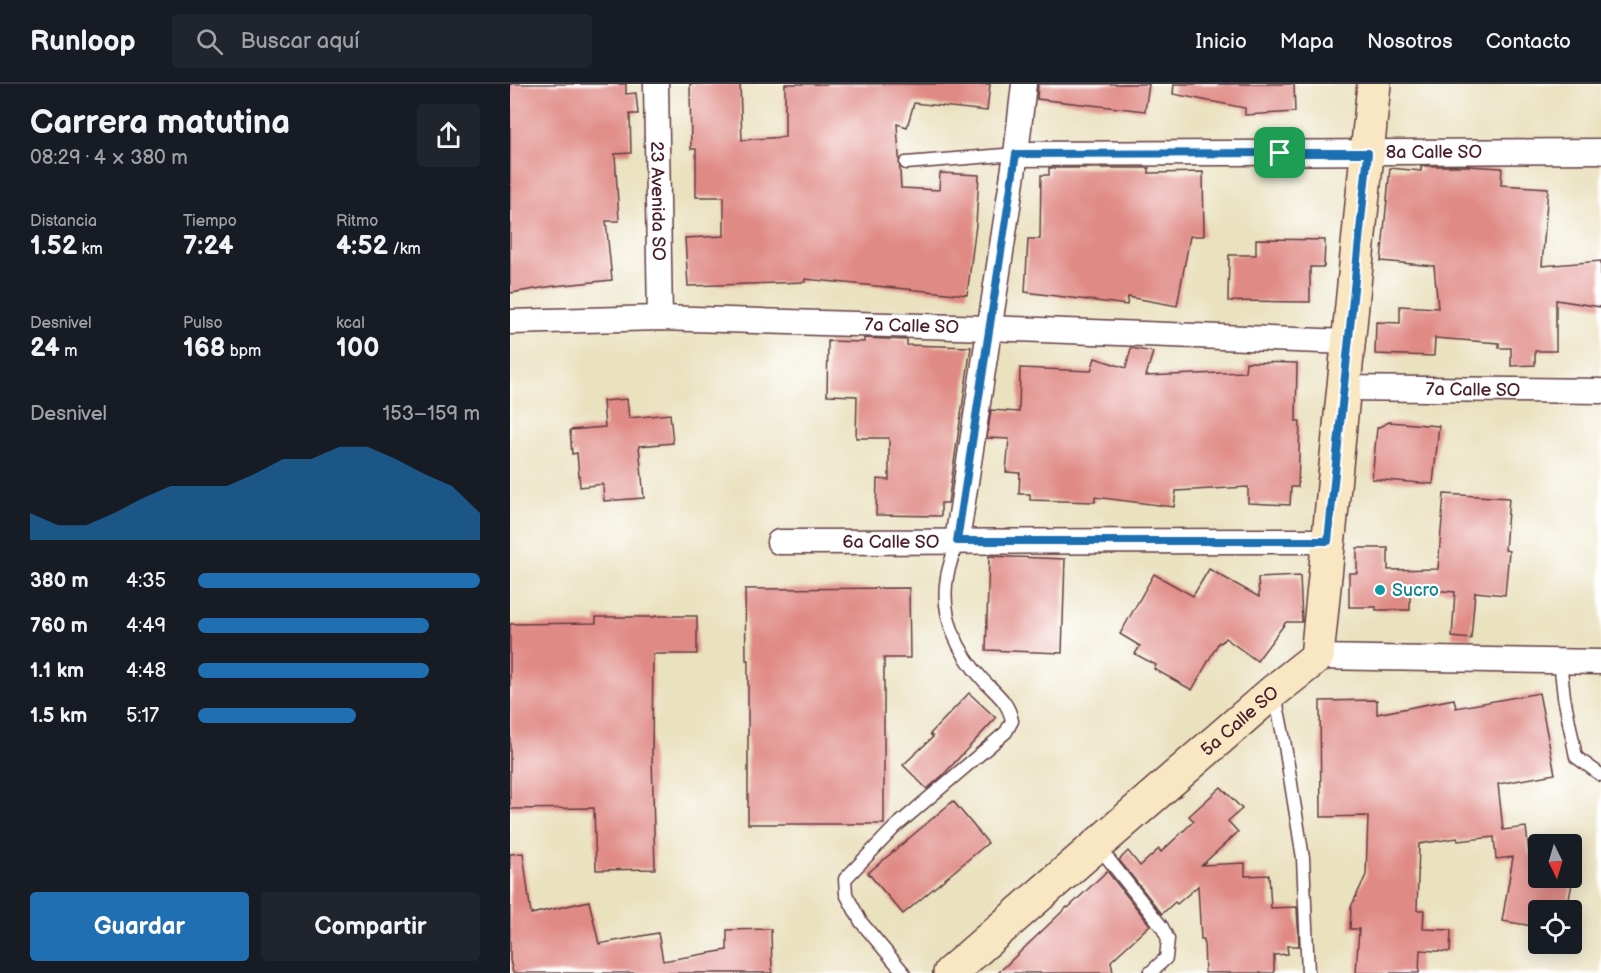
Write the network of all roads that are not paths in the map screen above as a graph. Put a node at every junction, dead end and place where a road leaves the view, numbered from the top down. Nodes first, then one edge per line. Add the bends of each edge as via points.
1 (656, 84) edge
2 (1024, 84) edge
3 (1374, 84) edge
4 (1601, 151) edge
5 (1368, 153) junction
6 (1016, 154) junction
7 (906, 163) dead end
8 (660, 318) junction
9 (510, 322) edge
10 (989, 328) junction
11 (1348, 342) junction
12 (1344, 388) junction
13 (1601, 391) edge
14 (957, 541) junction
15 (1328, 541) junction
16 (778, 542) dead end
17 (1317, 657) junction
18 (1560, 661) junction
19 (1601, 662) edge
20 (1274, 691) junction
21 (1601, 775) edge
22 (1097, 845) junction
23 (904, 973) edge
24 (950, 973) edge
25 (1150, 973) edge
26 (1308, 973) edge

1 - 8 street, 23 Avenida SO
2 - 6 street
3 - 5 street
4 - 5 street, 8a Calle SO
5 - 6 street, 8a Calle SO
5 - 11 street
6 - 7 lane
6 - 10 street
8 - 9 street, 7a Calle SO
8 - 10 street, 7a Calle SO
10 - 11 street, 7a Calle SO
10 - 14 street
11 - 12 street
12 - 13 street, 7a Calle SO
12 - 15 street
14 - 15 street, 6a Calle SO
14 - 16 street, 6a Calle SO
14 - 23 lane via 946,578 951,632 971,667 1010,709 1012,721 1006,732 895,827 845,879 846,894 861,922
15 - 17 street
17 - 18 street
17 - 20 street, 5a Calle SO
18 - 19 street
18 - 21 lane via 1576,757
20 - 22 street, 5a Calle SO
20 - 26 lane via 1303,858
22 - 24 street, 5a Calle SO
22 - 25 lane via 1168,939 1166,958

